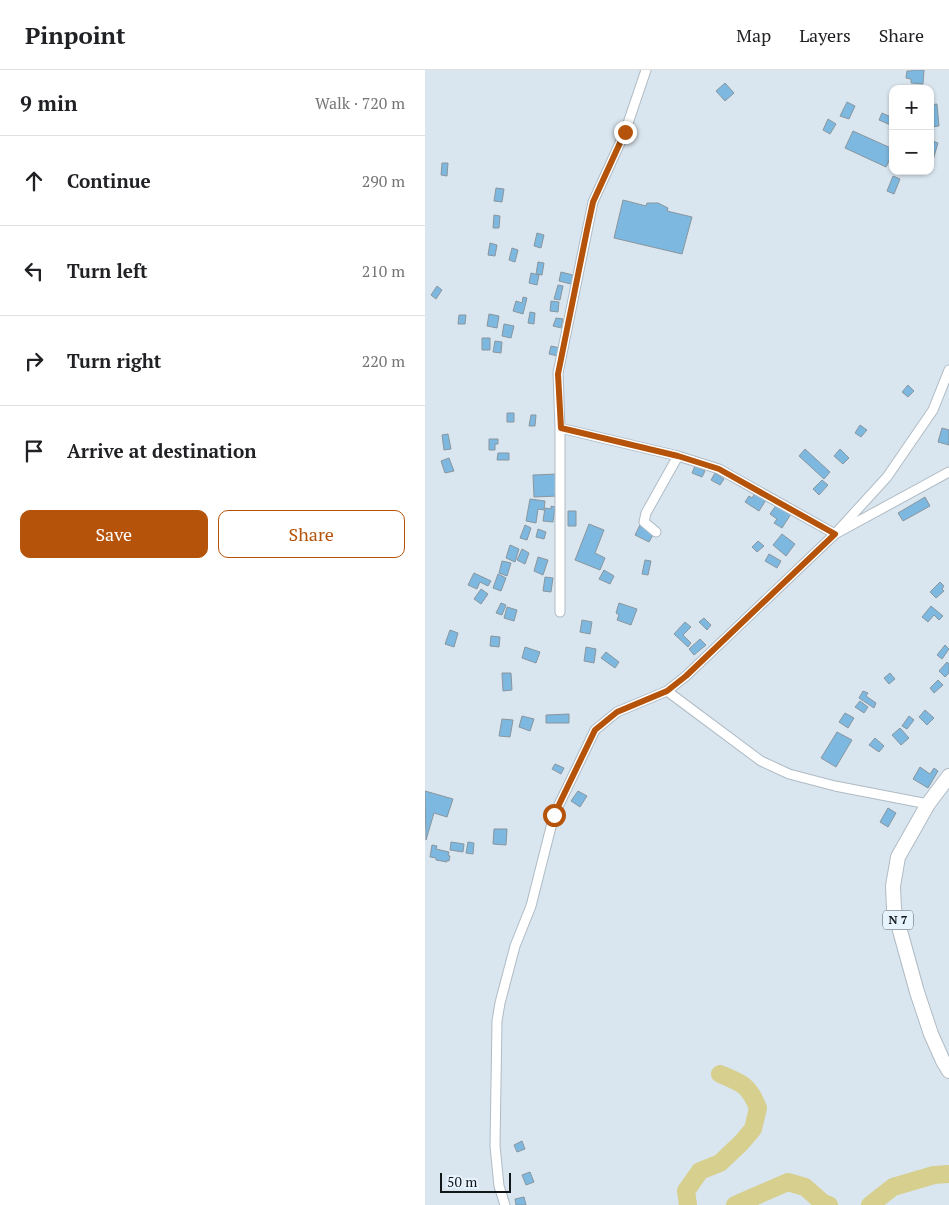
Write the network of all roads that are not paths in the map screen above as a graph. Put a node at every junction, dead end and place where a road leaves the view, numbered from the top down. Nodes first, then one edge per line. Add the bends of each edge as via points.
1 (646, 70) edge
2 (949, 370) edge
3 (561, 428) junction
4 (678, 456) junction
5 (949, 472) edge
6 (656, 532) dead end
7 (835, 534) junction
8 (559, 612) dead end
9 (667, 691) junction
10 (949, 776) edge
11 (928, 804) junction
12 (949, 1071) edge
13 (505, 1205) edge

1 - 3 street via 625,132 593,202 558,374
2 - 7 street via 933,410 887,477
3 - 4 street
3 - 8 street
4 - 6 street via 646,513 644,522
4 - 7 street via 719,469
5 - 7 street
7 - 9 street
9 - 11 street via 761,761 789,774
9 - 13 street via 617,712 595,730 554,815 531,906 515,946 497,1021 495,1146 499,1186
10 - 11 main road, N 7
11 - 12 main road, N 7 via 898,857 893,909 931,1034

